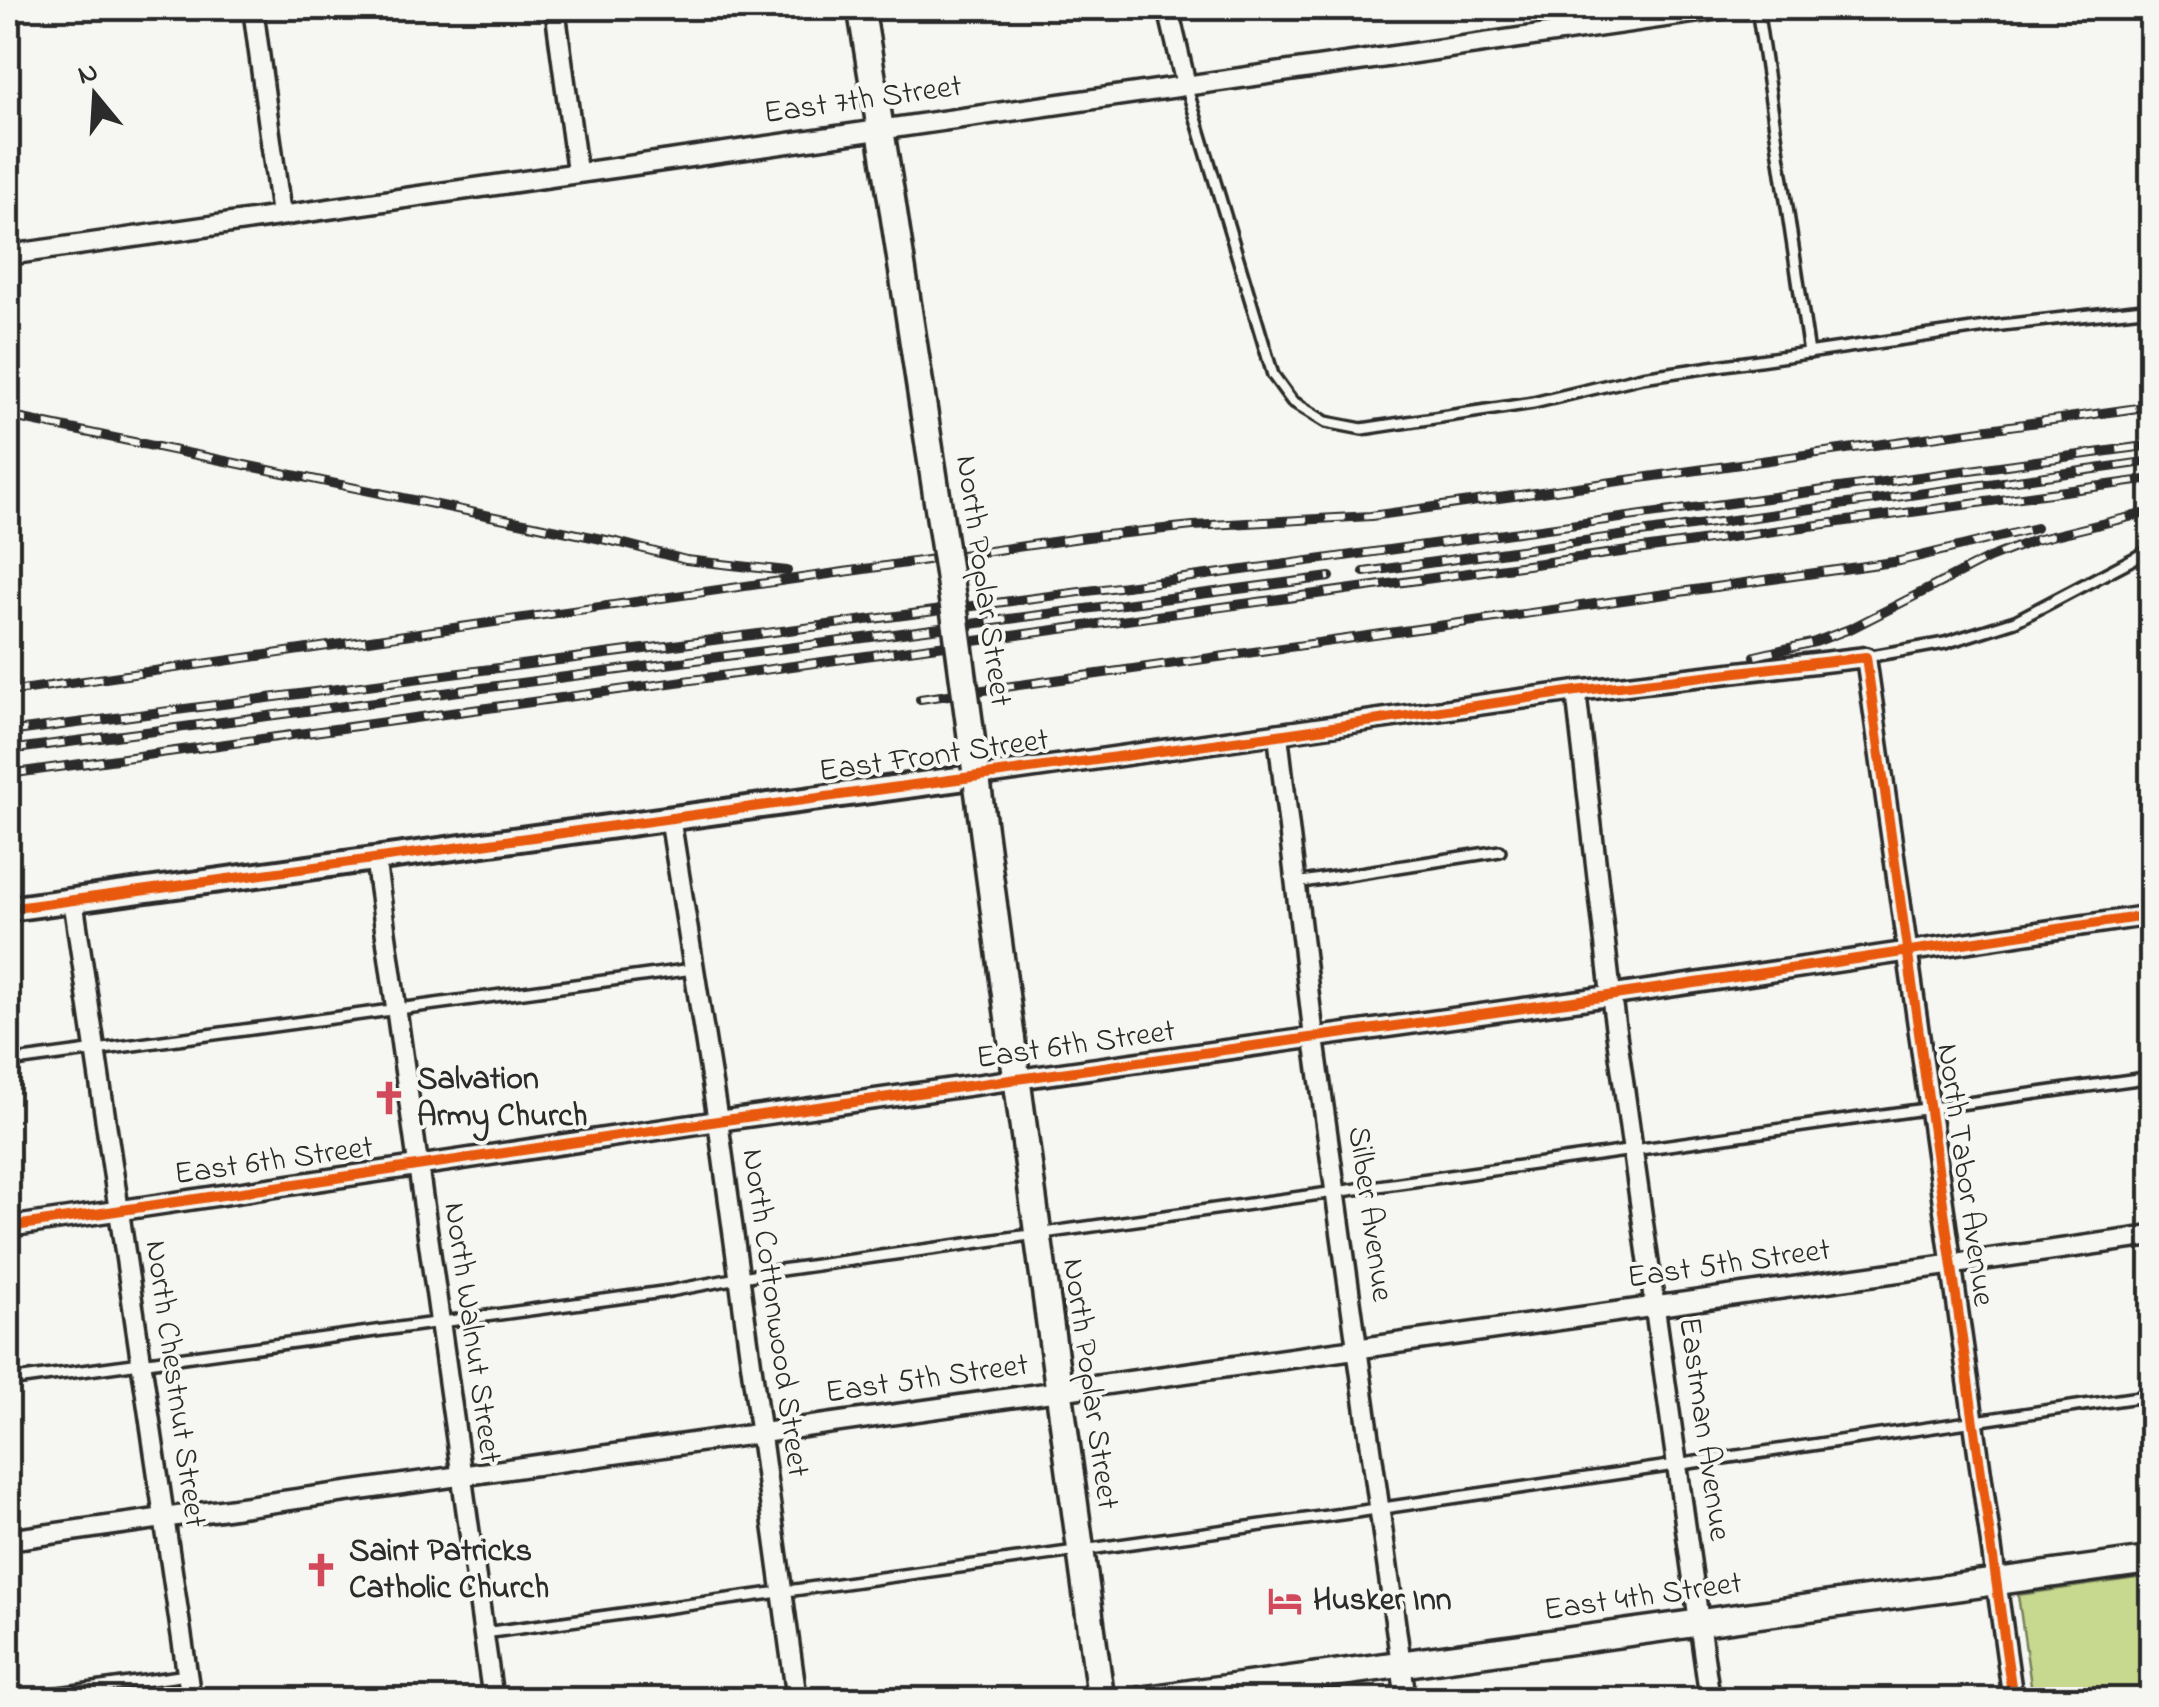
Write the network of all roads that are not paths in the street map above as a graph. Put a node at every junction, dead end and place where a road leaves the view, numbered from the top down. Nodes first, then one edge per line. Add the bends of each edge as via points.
1 (253, 8) edge
2 (555, 8) edge
3 (862, 8) edge
4 (1168, 8) edge
5 (1728, 8) edge
6 (1757, 8) edge
7 (1186, 85) junction
8 (880, 129) junction
9 (576, 171) junction
10 (282, 215) junction
11 (8, 255) edge
12 (2152, 308) edge
13 (1808, 353) junction
14 (2152, 549) edge
15 (1866, 656) junction
16 (1576, 691) junction
17 (1278, 735) junction
18 (980, 776) joint
19 (670, 816) junction
20 (1500, 851) dead end
21 (375, 857) junction
22 (1296, 883) junction
23 (73, 899) junction
24 (8, 908) edge
25 (2152, 915) edge
26 (1908, 952) junction
27 (694, 968) junction
28 (1611, 996) junction
29 (396, 1012) junction
30 (1314, 1038) junction
31 (95, 1051) junction
32 (8, 1062) edge
33 (2152, 1078) edge
34 (1016, 1079) junction
35 (1929, 1110) junction
36 (718, 1121) junction
37 (1634, 1152) junction
38 (416, 1166) junction
39 (1335, 1194) junction
40 (118, 1211) junction
41 (8, 1226) edge
42 (1036, 1236) junction
43 (2152, 1236) edge
44 (1951, 1264) junction
45 (738, 1278) junction
46 (1655, 1305) junction
47 (438, 1323) junction
48 (1357, 1350) junction
49 (141, 1363) junction
50 (8, 1380) edge
51 (1057, 1392) junction
52 (2152, 1395) edge
53 (1973, 1420) junction
54 (759, 1434) junction
55 (1677, 1465) junction
56 (462, 1476) junction
57 (1379, 1509) junction
58 (163, 1518) junction
59 (8, 1540) edge
60 (1079, 1552) junction
61 (2152, 1560) edge
62 (1998, 1581) junction
63 (781, 1590) junction
64 (1700, 1623) junction
65 (484, 1633) junction
66 (1400, 1664) junction
67 (187, 1675) junction
68 (9, 1700) edge
69 (191, 1700) edge
70 (493, 1700) edge
71 (797, 1700) edge
72 (1101, 1700) edge
73 (1143, 1700) edge
74 (1406, 1700) edge
75 (1710, 1700) edge
76 (2013, 1700) edge

1 - 10 street
2 - 9 street
3 - 8 main road, North Poplar Street
4 - 7 street
5 - 7 street, East 7th Street
6 - 13 lane
7 - 8 street, East 7th Street
7 - 13 lane via 1273,375 1292,401 1326,422 1362,429 1411,423 1533,404 1642,377
8 - 9 street, East 7th Street
8 - 34 main road, North Poplar Street, bridge via 955,616
9 - 10 street, East 7th Street
10 - 11 street, East 7th Street
12 - 13 lane
14 - 15 lane via 2002,626
15 - 16 street, East Front Street
15 - 26 street, North Tabor Avenue
16 - 17 street, East Front Street
16 - 28 street, Eastman Avenue
17 - 18 street, East Front Street
17 - 22 street, Silber Avenue
18 - 19 street, East Front Street
19 - 21 street, East Front Street
19 - 27 street, North Cottonwood Street
20 - 22 lane
21 - 23 street, East Front Street
21 - 29 street, North Walnut Street
22 - 30 street, Silber Avenue
23 - 24 street, East Front Street
23 - 31 street, North Chestnut Street
25 - 26 street, East 6th Street
26 - 28 street, East 6th Street
26 - 35 street, North Tabor Avenue
27 - 29 lane
27 - 36 street, North Cottonwood Street
28 - 30 street, East 6th Street
28 - 37 street, Eastman Avenue
29 - 31 lane
29 - 38 street, North Walnut Street
30 - 34 street, East 6th Street
30 - 39 street, Silber Avenue
31 - 32 lane
31 - 40 street, North Chestnut Street
33 - 35 lane
34 - 36 street, East 6th Street
34 - 42 main road, North Poplar Street
35 - 37 lane
35 - 44 street, North Tabor Avenue
36 - 38 street, East 6th Street
36 - 45 street, North Cottonwood Street
37 - 39 lane
37 - 46 street, Eastman Avenue
38 - 40 street, East 6th Street
38 - 47 street, North Walnut Street
39 - 42 lane
39 - 48 street, Silber Avenue
40 - 41 street, East 6th Street
40 - 49 street, North Chestnut Street
42 - 45 lane
42 - 51 main road, North Poplar Street
43 - 44 street, East 5th Street
44 - 46 street, East 5th Street
44 - 53 street, North Tabor Avenue
45 - 47 lane
45 - 54 street, North Cottonwood Street
46 - 48 street, East 5th Street
46 - 55 street, Eastman Avenue
47 - 49 lane
47 - 56 street, North Walnut Street
48 - 51 street, East 5th Street
48 - 57 street, Silber Avenue
49 - 50 lane
49 - 58 street, North Chestnut Street
51 - 54 street, East 5th Street
51 - 60 main road, North Poplar Street
52 - 53 lane
53 - 55 lane
53 - 62 street, North Tabor Avenue
54 - 56 street, East 5th Street
54 - 63 street, North Cottonwood Street
55 - 57 lane
55 - 64 street, Eastman Avenue
56 - 58 street, East 5th Street
56 - 65 street, North Walnut Street
57 - 60 lane
57 - 66 street, Silber Avenue
58 - 59 street, East 5th Street
58 - 67 street, North Chestnut Street
60 - 63 lane
60 - 72 main road, North Poplar Street
61 - 62 main road, East 4th Street
62 - 64 main road, East 4th Street
62 - 76 street, North Tabor Avenue
63 - 65 lane
63 - 71 street, North Cottonwood Street
64 - 66 main road, East 4th Street
64 - 75 street, Eastman Avenue
65 - 70 street, North Walnut Street
66 - 73 main road, East 4th Street
66 - 74 street, Silber Avenue
67 - 68 lane
67 - 69 street, North Chestnut Street

